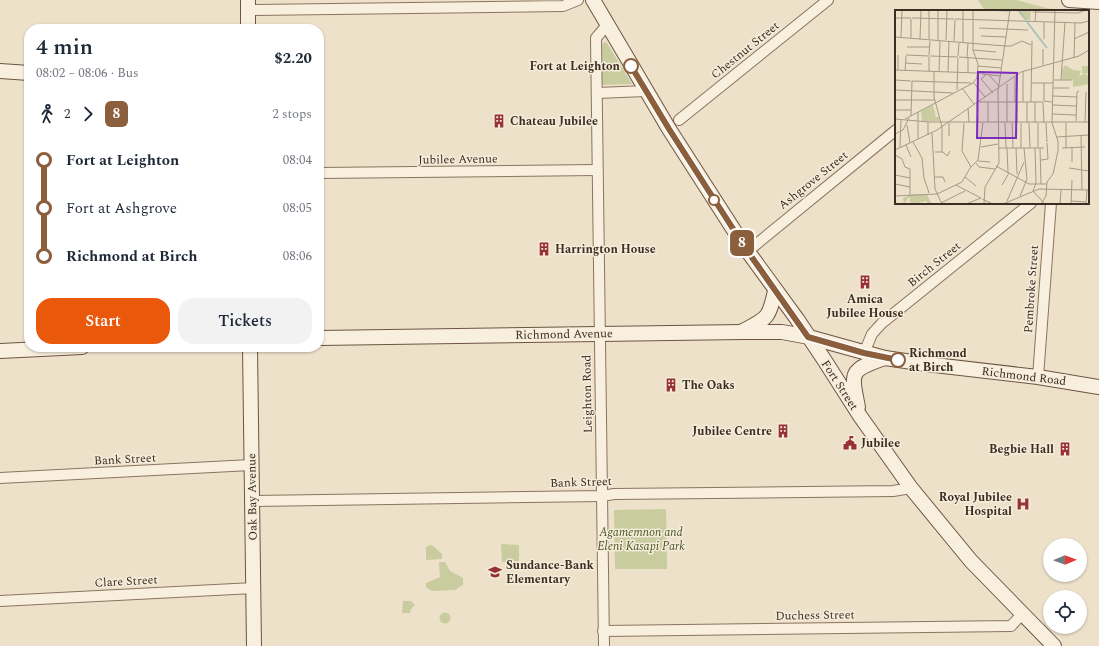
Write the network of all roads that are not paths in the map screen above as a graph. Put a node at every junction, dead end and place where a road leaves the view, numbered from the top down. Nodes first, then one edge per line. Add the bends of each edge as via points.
1 (578, 0) edge
2 (593, 0) edge
3 (828, 0) edge
4 (1075, 0) edge
5 (1099, 2) edge
6 (248, 5) edge
7 (248, 24) edge
8 (607, 25) junction
9 (0, 71) edge
10 (24, 73) edge
11 (646, 91) junction
12 (597, 93) junction
13 (679, 120) dead end
14 (895, 131) edge
15 (597, 170) junction
16 (324, 173) edge
17 (1030, 204) edge
18 (1051, 204) edge
19 (748, 251) junction
20 (775, 291) junction
21 (742, 332) junction
22 (599, 334) junction
23 (808, 337) junction
24 (324, 338) edge
25 (24, 350) edge
26 (0, 351) edge
27 (250, 352) edge
28 (864, 353) junction
29 (885, 358) junction
30 (1038, 378) junction
31 (1099, 387) edge
32 (860, 416) junction
33 (251, 465) junction
34 (0, 478) edge
35 (911, 488) junction
36 (602, 496) junction
37 (252, 501) junction
38 (254, 588) junction
39 (0, 600) edge
40 (1022, 614) junction
41 (603, 631) junction
42 (254, 646) edge
43 (604, 646) edge
44 (1054, 646) edge

1 - 6 street via 563,6
2 - 8 main road, Fort Street
3 - 13 street, Chestnut Street
4 - 5 main road
6 - 7 main road
8 - 11 main road, Fort Street
8 - 12 street, Leighton Road via 596,38
9 - 10 main road
11 - 12 street
11 - 19 main road, Fort Street
12 - 15 street, Leighton Road
14 - 19 street, Ashgrove Street
15 - 16 street, Jubilee Avenue
15 - 22 street, Leighton Road
17 - 28 street, Birch Street via 882,323 872,334
18 - 30 street, Pembroke Street
19 - 20 main road, Fort Street
20 - 21 main road via 769,315
20 - 23 main road, Fort Street
21 - 22 main road, Richmond Avenue
21 - 23 main road, Richmond Avenue via 782,332
22 - 24 main road, Richmond Avenue
22 - 36 street, Leighton Road
23 - 28 main road, Richmond Road
23 - 32 main road, Fort Street
25 - 26 main road
27 - 33 main road, Oak Bay Avenue
28 - 29 main road, Richmond Road
29 - 30 main road, Richmond Road
29 - 32 main road via 857,370 854,387
30 - 31 main road, Richmond Road
32 - 35 main road, Fort Street
33 - 34 street, Bank Street
33 - 37 main road, Oak Bay Avenue
35 - 36 street, Bank Street
35 - 40 main road, Fort Street via 971,561
36 - 37 street, Bank Street
36 - 41 street, Leighton Road
37 - 38 main road, Oak Bay Avenue
38 - 39 street, Clare Street
38 - 42 main road, Oak Bay Avenue
40 - 41 street, Duchess Street via 1011,626
40 - 44 main road, Fort Street
41 - 43 street, Leighton Road

